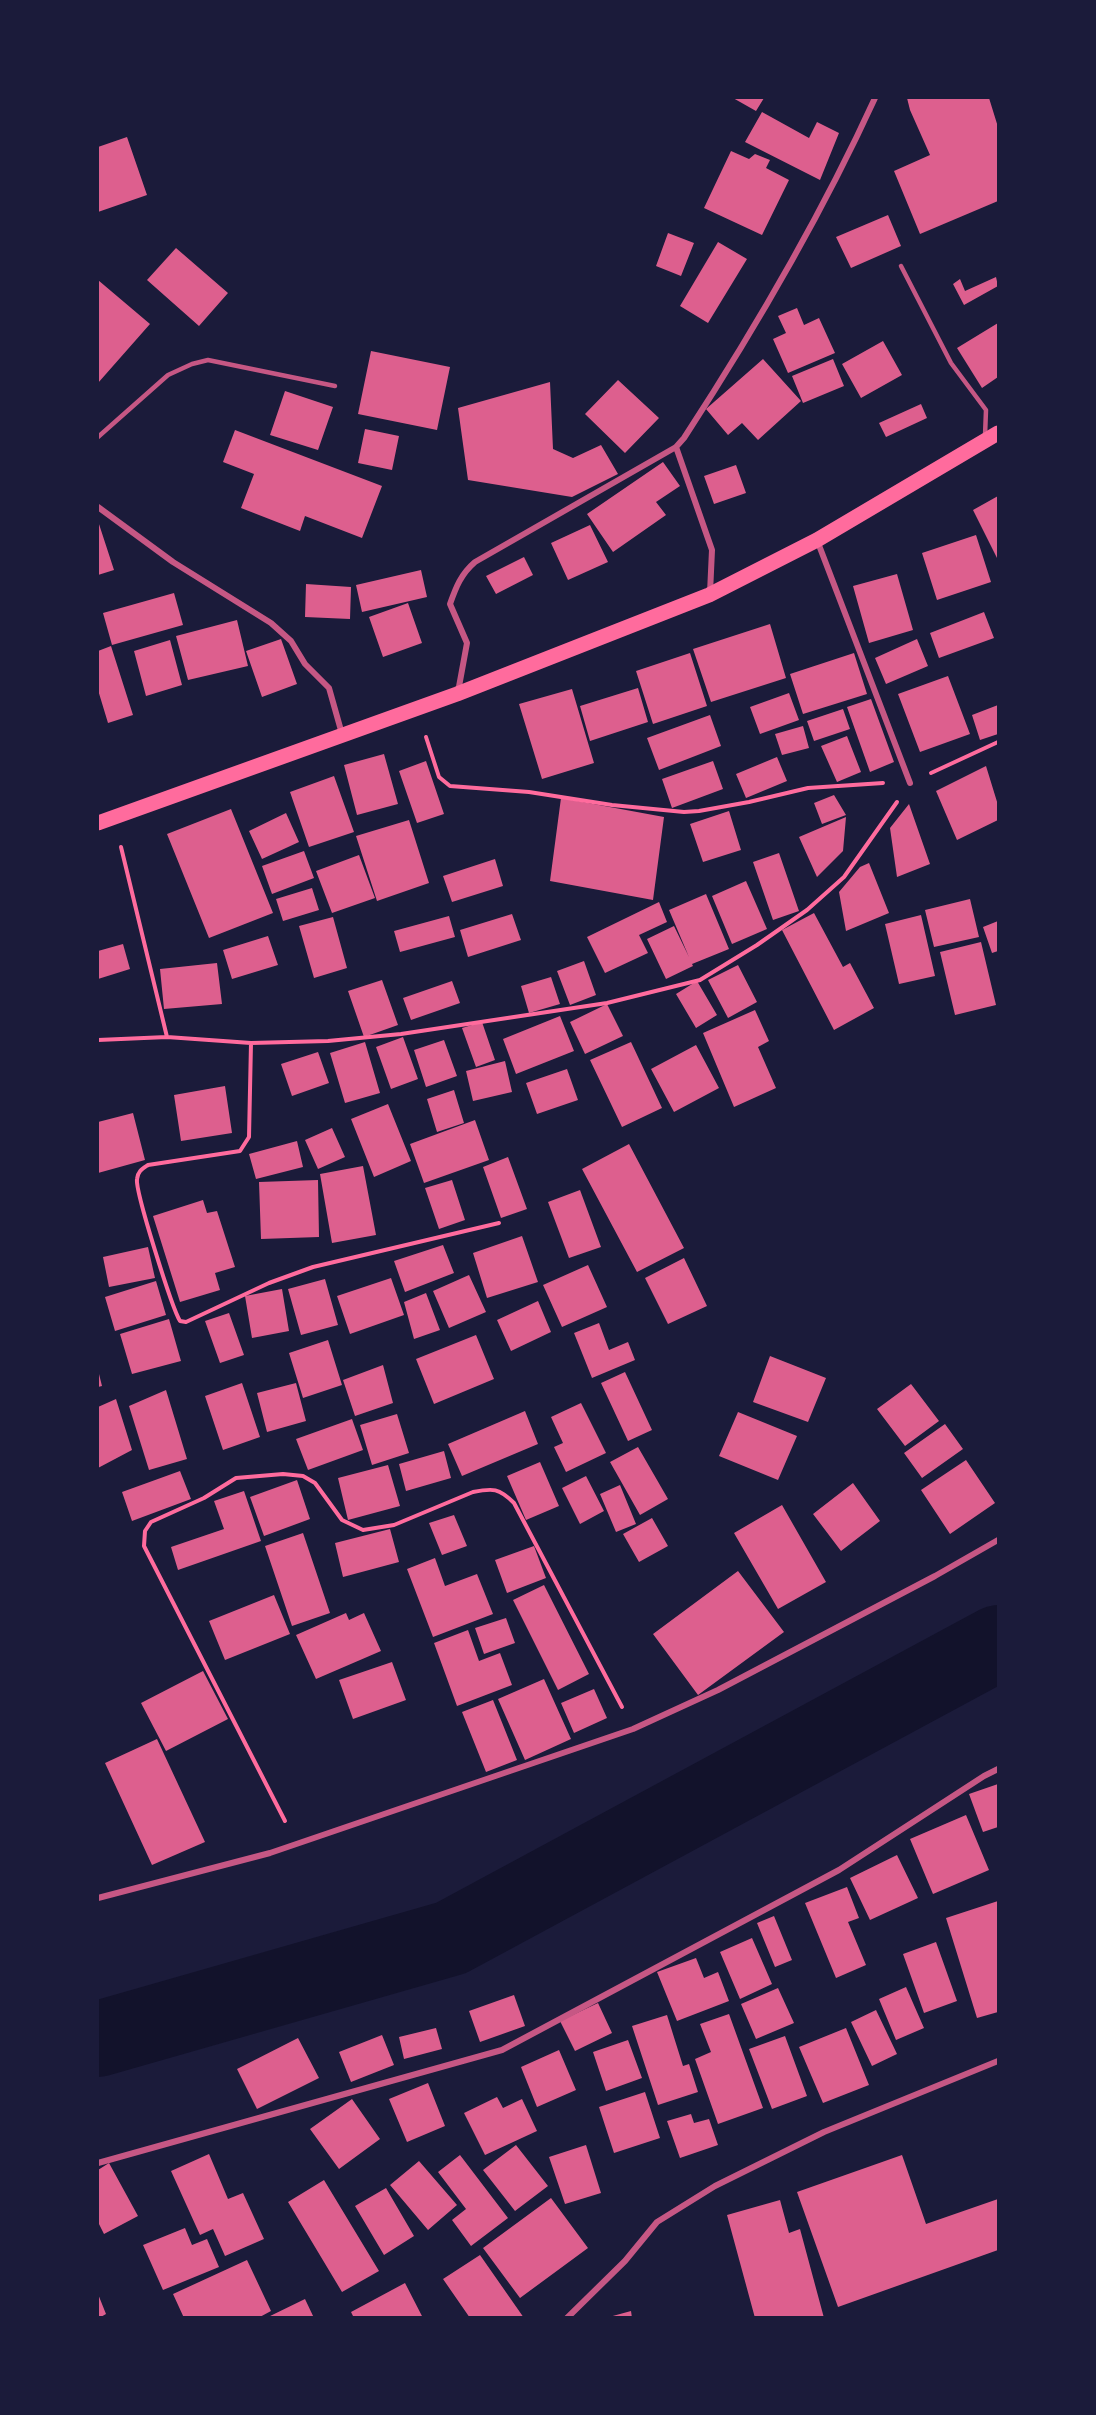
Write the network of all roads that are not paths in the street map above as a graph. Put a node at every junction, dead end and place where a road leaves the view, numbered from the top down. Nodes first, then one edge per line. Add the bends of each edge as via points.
1 (875, 98) edge
2 (902, 266) dead end
3 (335, 386) dead end
4 (999, 433) edge
5 (98, 437) edge
6 (984, 442) junction
7 (676, 447) junction
8 (98, 507) edge
9 (817, 540) junction
10 (710, 595) junction
11 (458, 694) junction
12 (342, 735) junction
13 (910, 783) road end
14 (98, 823) edge
15 (999, 1540) edge
16 (999, 1769) edge
17 (98, 1898) edge
18 (999, 2061) edge
19 (98, 2163) edge
20 (567, 2318) edge

1 - 7 street via 785,273
2 - 6 lane via 951,363 986,410
3 - 5 lane via 208,360 168,375
4 - 6 main road
6 - 9 main road
7 - 10 street via 712,550
7 - 11 street via 466,570 450,603 467,643
8 - 12 street via 291,641 305,664 329,688
9 - 10 main road
9 - 13 street
10 - 11 main road
11 - 12 main road
12 - 14 main road
15 - 17 street via 718,1690 633,1729 270,1853
16 - 19 street via 839,1870 502,2050
18 - 20 street via 824,2132 715,2186 657,2222

